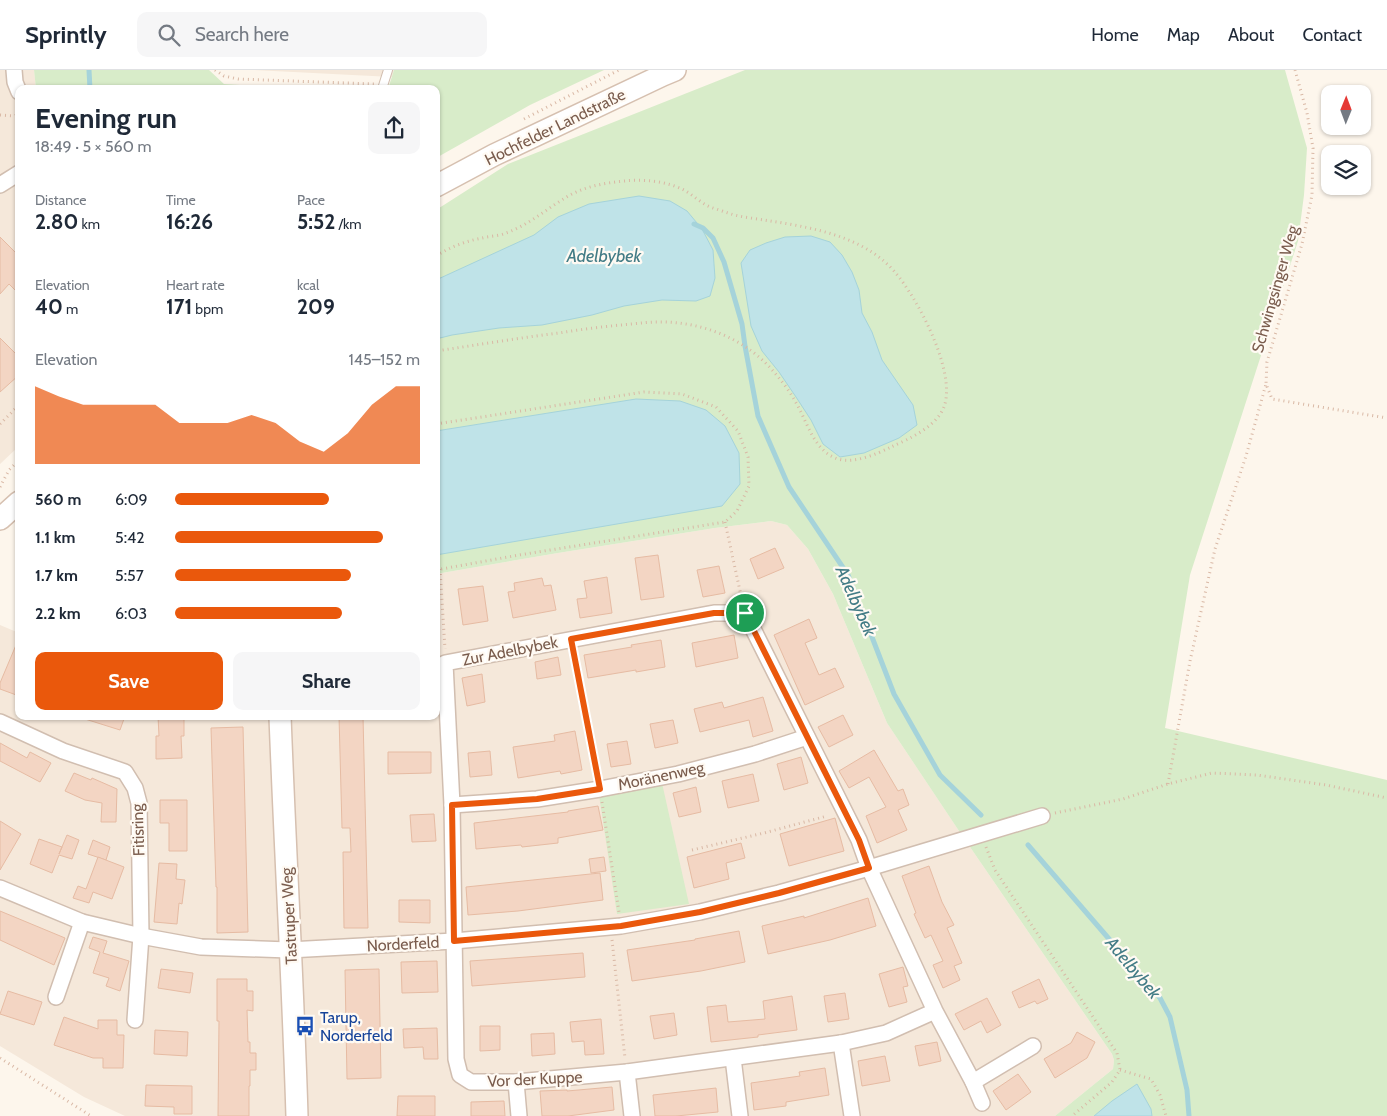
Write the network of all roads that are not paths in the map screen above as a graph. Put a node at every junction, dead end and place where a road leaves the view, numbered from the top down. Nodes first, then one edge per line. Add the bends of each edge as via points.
1 (14, 70) edge
2 (388, 70) edge
3 (676, 70) edge
4 (16, 85) edge
5 (384, 85) edge
6 (15, 176) edge
7 (440, 184) edge
8 (0, 185) edge
9 (15, 506) edge
10 (0, 519) edge
11 (280, 720) edge
12 (0, 722) edge
13 (807, 737) junction
14 (452, 805) junction
15 (1042, 816) road end
16 (869, 868) junction
17 (0, 888) edge
18 (82, 922) junction
19 (141, 936) junction
20 (454, 941) junction
21 (290, 950) junction
22 (56, 997) dead end
23 (935, 1011) junction
24 (135, 1020) dead end
25 (841, 1044) junction
26 (1033, 1046) dead end
27 (733, 1058) junction
28 (627, 1072) junction
29 (516, 1082) junction
30 (973, 1082) junction
31 (982, 1104) dead end
32 (297, 1116) edge
33 (519, 1116) edge
34 (632, 1116) edge
35 (740, 1116) edge
36 (852, 1116) edge

1 - 4 street
2 - 5 lane
3 - 7 street, Hochfelder Landstraße
6 - 8 street
9 - 10 street
11 - 21 street, Tastruper Weg
12 - 19 street, Fitisring via 63,751 125,772 135,788 139,803
13 - 14 street, Moränenweg via 678,774 600,789 537,799
13 - 14 street, Zur Adelbybek via 745,613 714,613 571,639 446,663
13 - 16 street via 859,840
14 - 20 street, Zur Adelbybek
15 - 16 street, Norderfeld
16 - 20 street, Norderfeld via 700,912 616,927
16 - 23 street
17 - 18 street
18 - 19 street
18 - 22 street
19 - 21 street via 201,947
19 - 24 street, Fitisring
20 - 21 street, Norderfeld
20 - 29 street, Vor der Kuppe via 456,1059 460,1075 471,1082
21 - 32 street, Tastruper Weg
23 - 25 street, Vor der Kuppe via 886,1033
23 - 30 street
25 - 27 street, Vor der Kuppe
25 - 36 street
26 - 30 street
27 - 28 street, Vor der Kuppe
27 - 35 street
28 - 29 street, Vor der Kuppe
28 - 34 street
29 - 33 street
30 - 31 street

